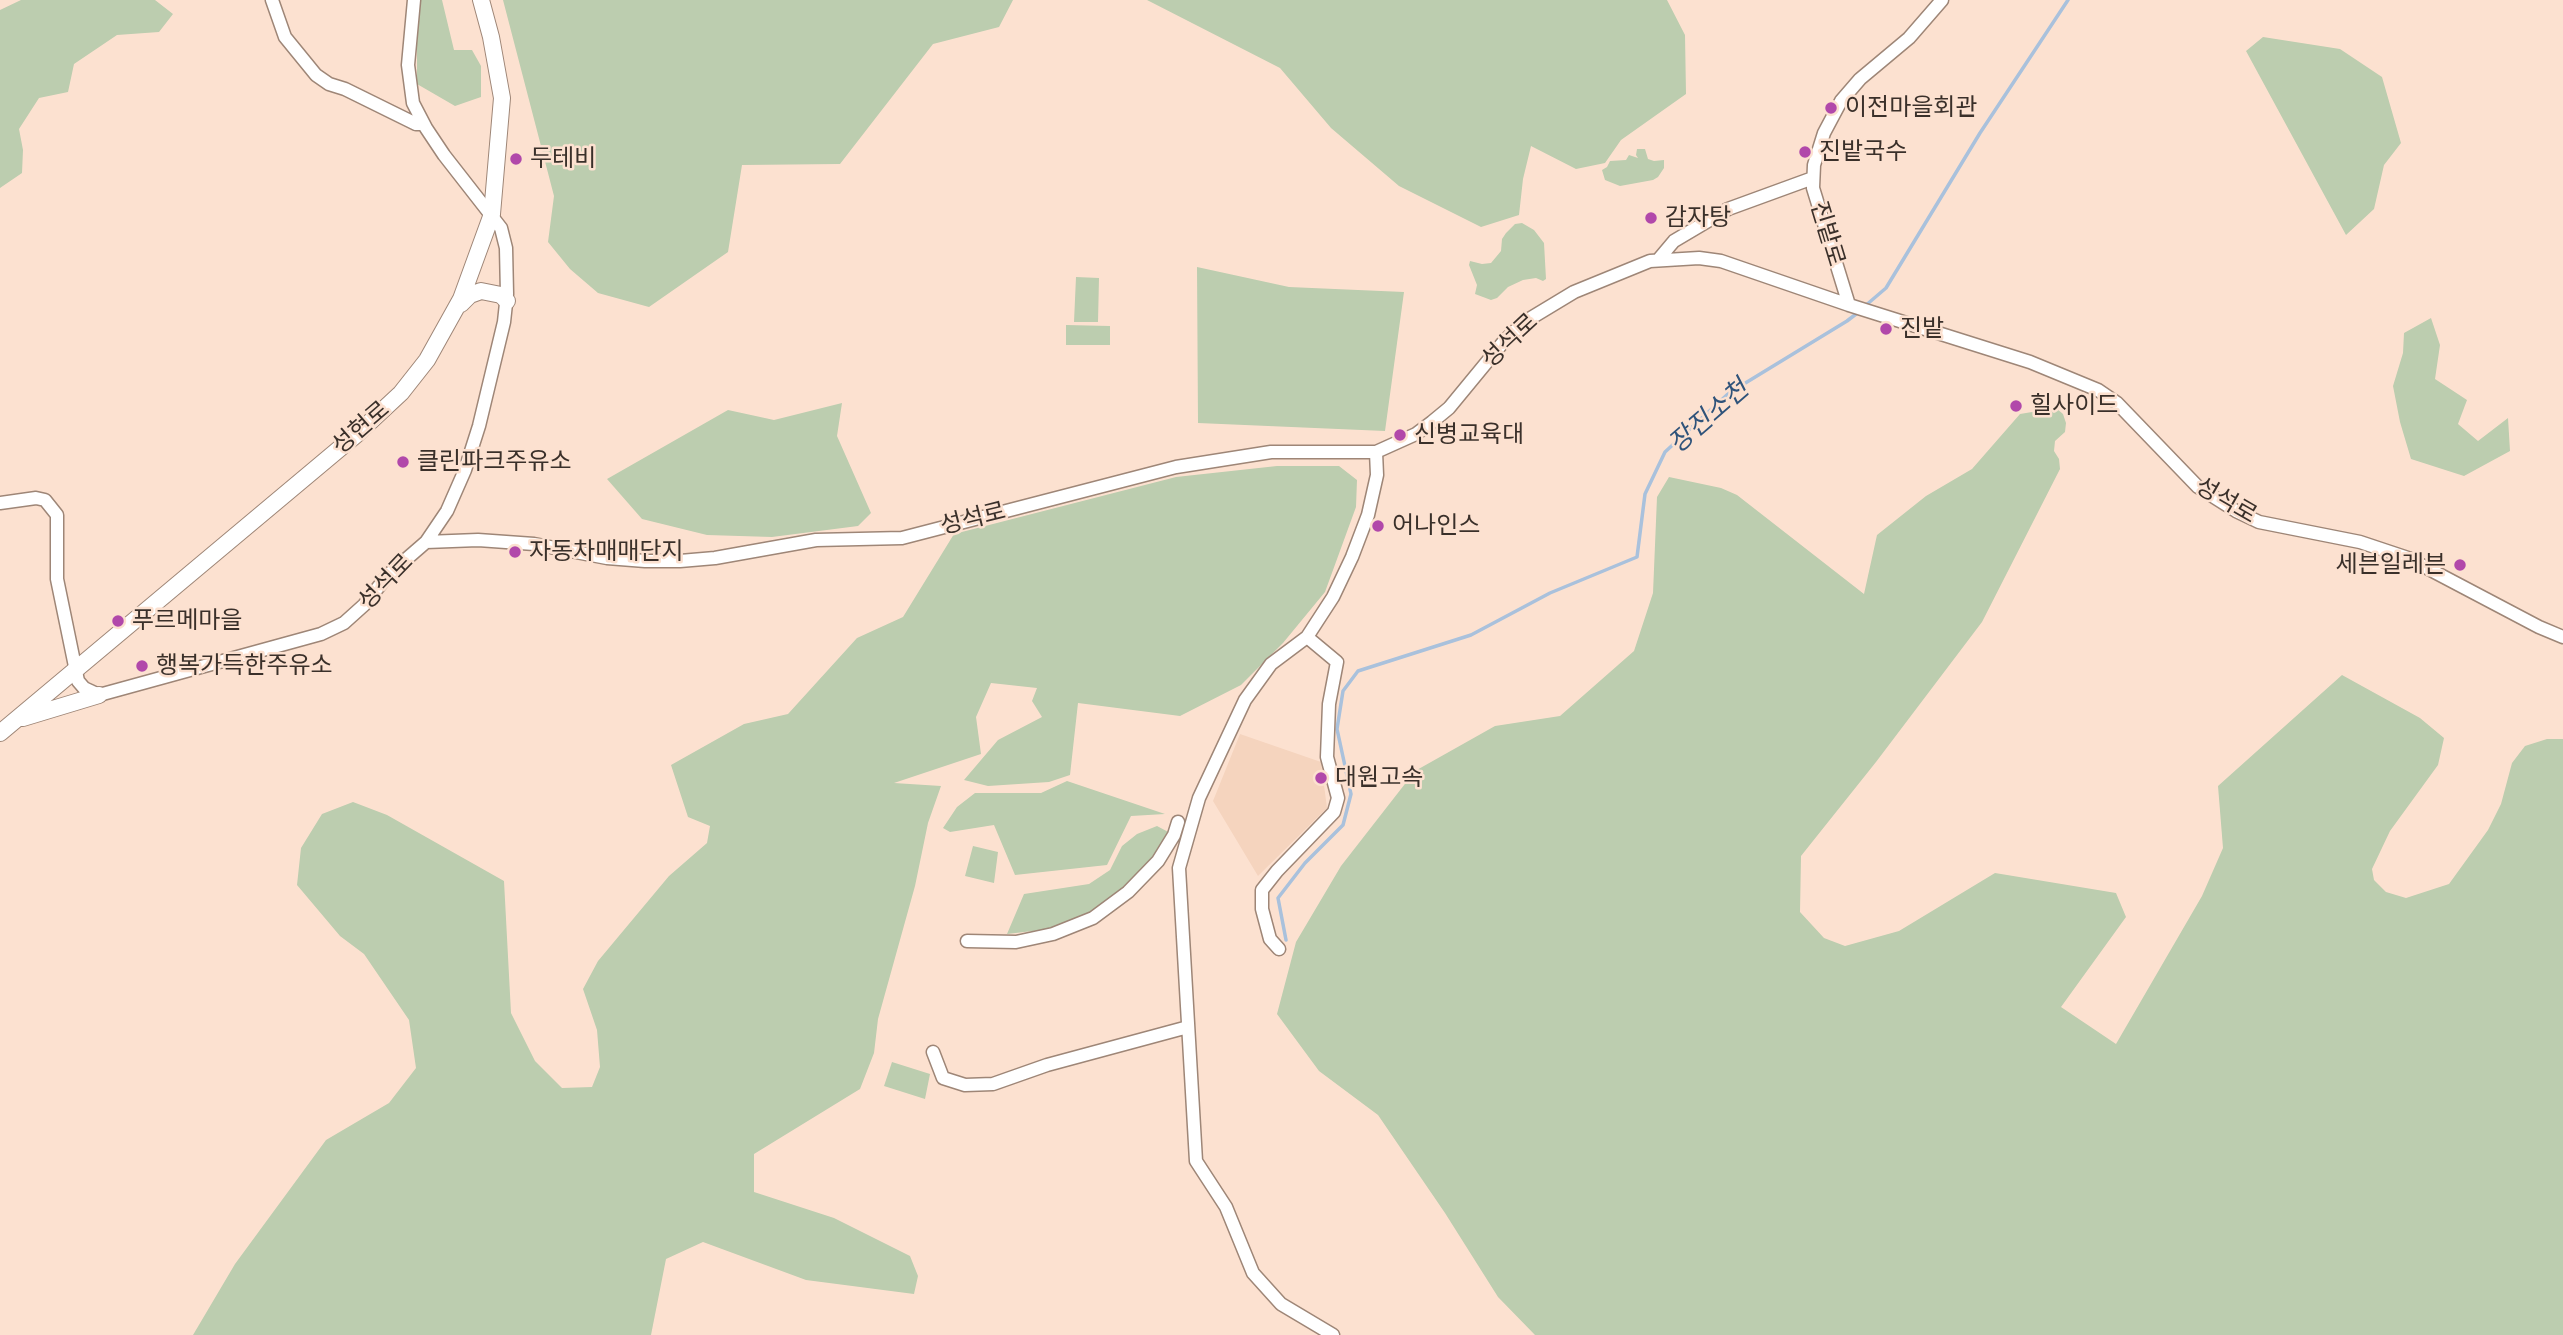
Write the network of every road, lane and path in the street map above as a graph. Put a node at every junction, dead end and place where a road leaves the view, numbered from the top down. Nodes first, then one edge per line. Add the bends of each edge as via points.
1 (272, 0) edge
2 (414, 0) edge
3 (481, 0) edge
4 (1942, 0) edge
5 (424, 124) junction
6 (1813, 177) junction
7 (492, 215) junction
8 (1658, 260) junction
9 (507, 301) junction
10 (1851, 306) junction
11 (455, 311) junction
12 (1376, 452) junction
13 (0, 503) edge
14 (426, 542) junction
15 (1307, 636) junction
16 (2563, 637) edge
17 (76, 669) junction
18 (99, 695) junction
19 (14, 721) junction
20 (0, 733) edge
21 (1178, 822) dead end
22 (967, 941) dead end
23 (1279, 949) dead end
24 (1188, 1027) junction
25 (933, 1052) dead end
26 (1334, 1335) edge

1 - 5 street via 285,37 316,75
2 - 5 street via 410,90
3 - 7 main road, 성현로 via 502,98
4 - 6 street, 진밭로 via 1909,38 1841,101 1824,133
5 - 7 street
6 - 8 street via 1728,209 1674,241
6 - 10 street, 진밭로
7 - 9 street via 504,237
7 - 11 main road, 성현로
8 - 10 street, 성석로 via 1721,261
8 - 12 street, 성석로 via 1574,292 1526,321 1441,415 1416,434
9 - 11 main road via 481,291 470,295
9 - 14 street via 465,470 447,511
10 - 16 street, 성석로 via 2030,362 2098,390 2131,416 2198,488 2236,511 2275,526 2350,539 2408,558
11 - 17 main road, 성현로 via 427,360 401,393
12 - 14 street, 성석로 via 1244,456 1176,467 902,538 816,540 715,558 645,561 534,544
12 - 15 street via 1377,475 1368,515 1333,597
13 - 17 street via 36,498 45,500 57,515 57,579
14 - 18 street, 성석로 via 344,623 321,634
15 - 23 street via 1337,662 1329,704 1327,757 1338,798 1334,813 1262,890 1270,939
15 - 24 street via 1271,664 1245,700 1199,798 1179,868
17 - 18 street via 80,684
17 - 19 main road, 성현로
18 - 19 main road
19 - 20 main road, 성현로
21 - 22 street via 1158,861 1128,892 1093,918 1016,942
24 - 25 street via 993,1084 965,1085 943,1078
24 - 26 street via 1196,1161 1226,1206 1253,1273 1281,1304

